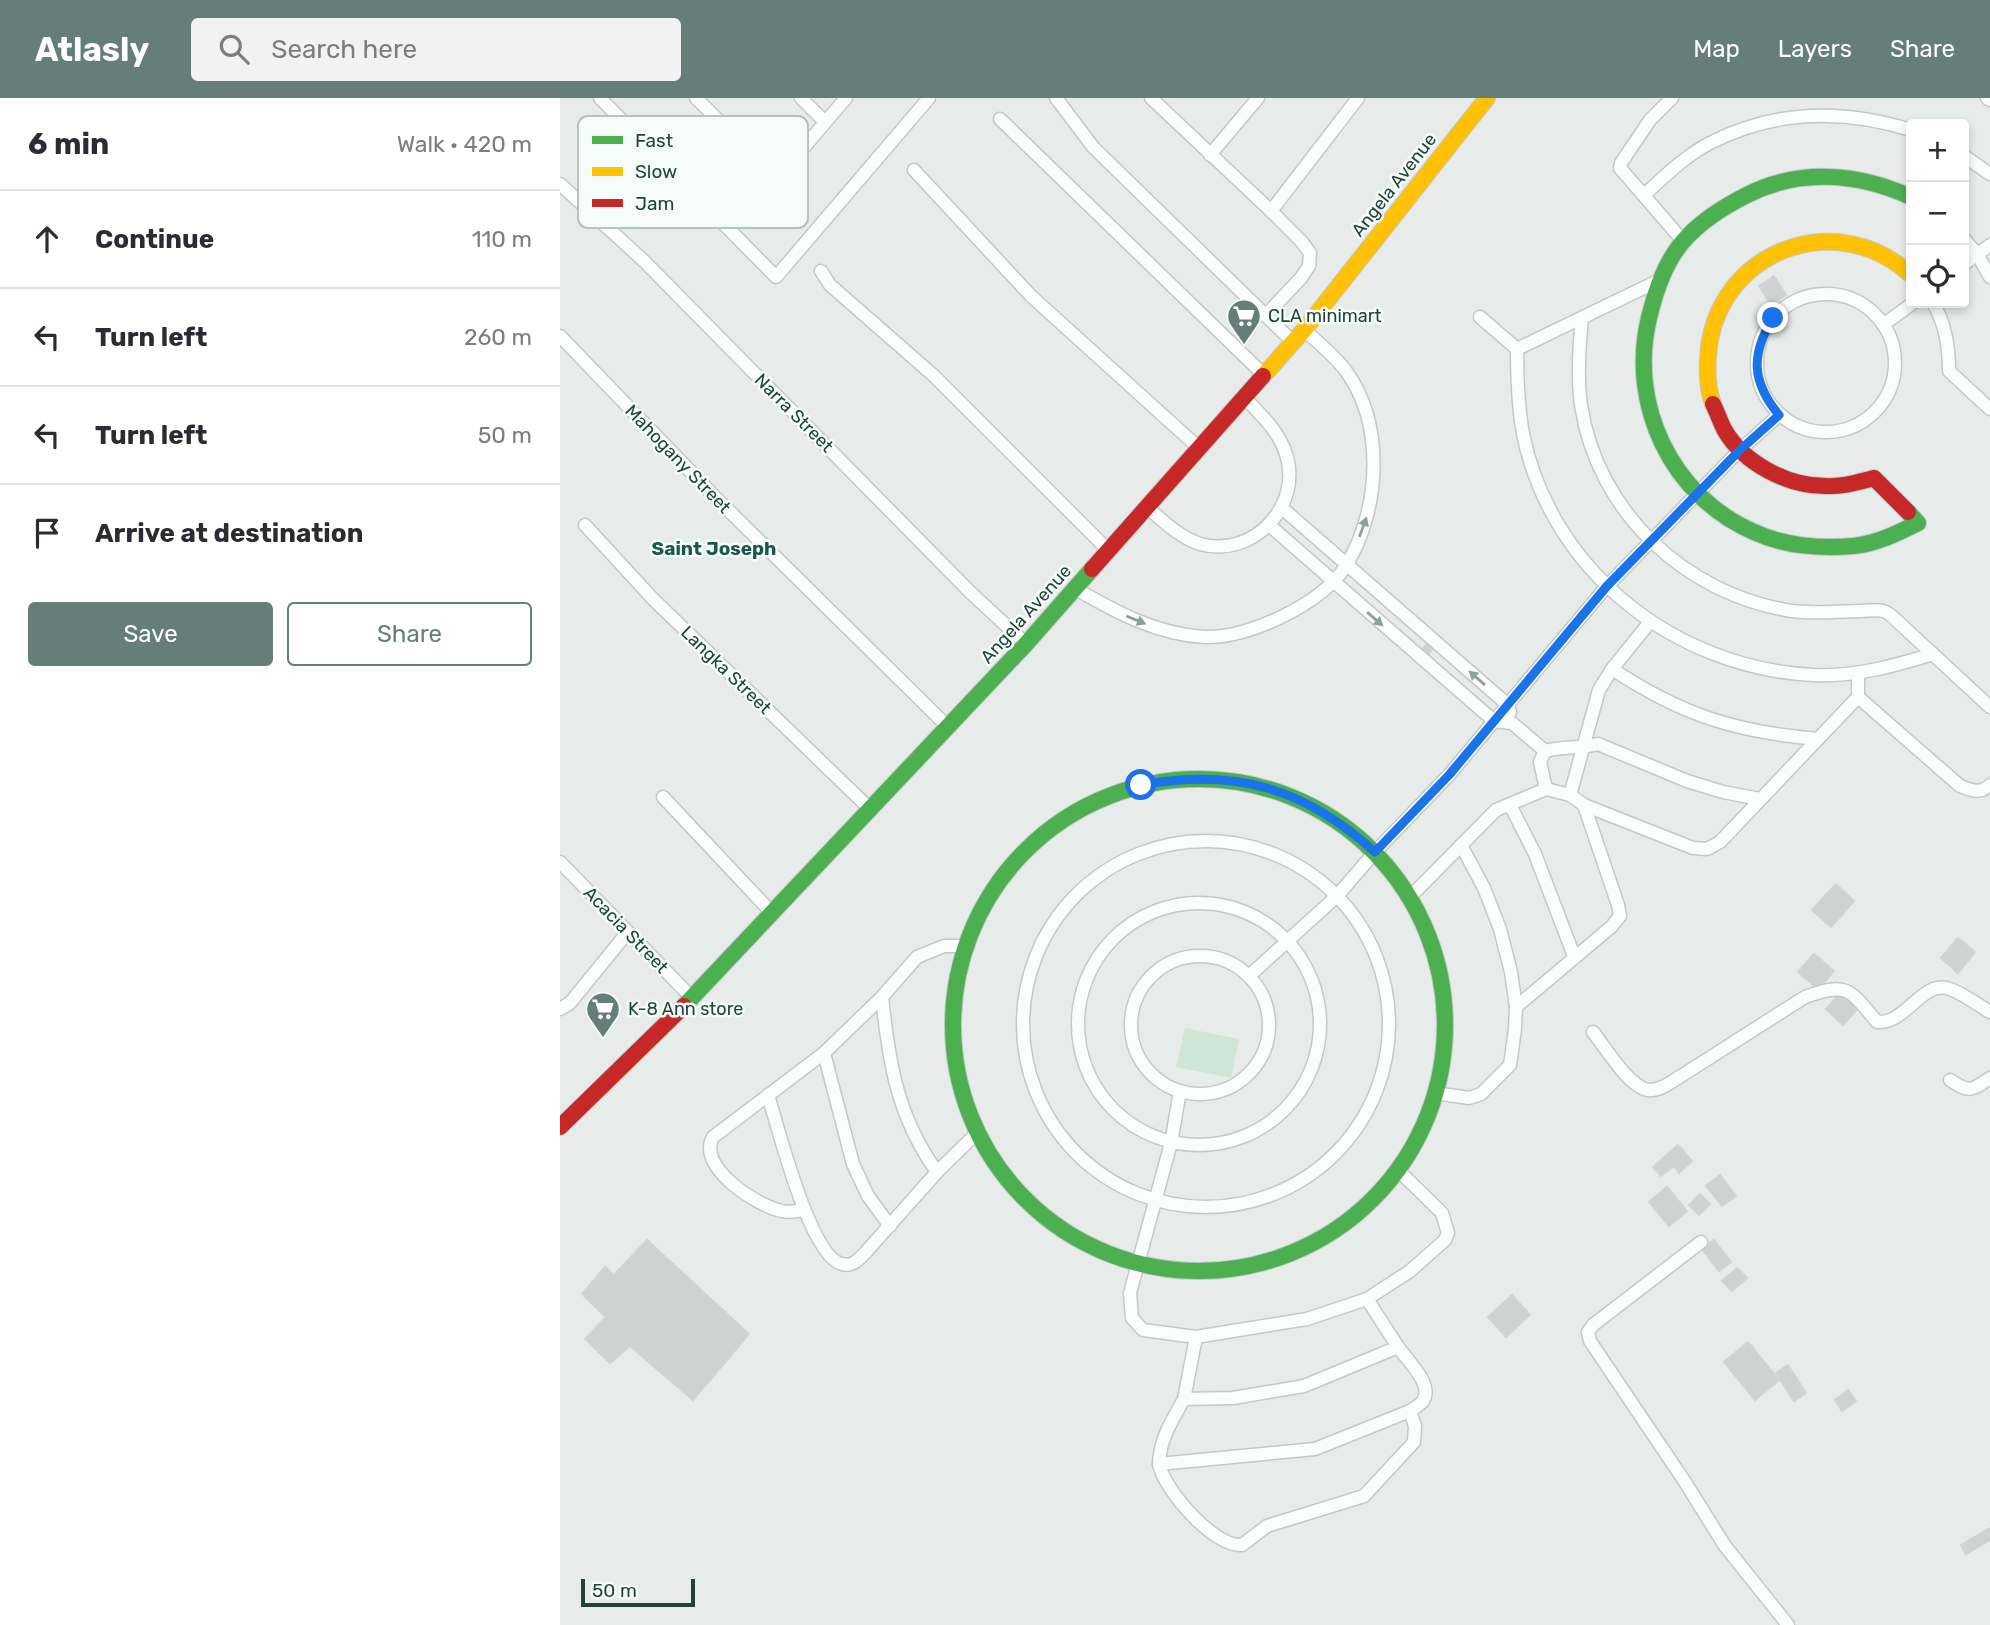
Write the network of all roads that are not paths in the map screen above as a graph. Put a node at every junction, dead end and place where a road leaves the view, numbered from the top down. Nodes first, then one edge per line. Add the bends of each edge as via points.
1 (600, 98) edge
2 (696, 98) edge
3 (801, 98) edge
4 (846, 98) edge
5 (929, 98) edge
6 (1151, 98) edge
7 (1258, 98) edge
8 (1359, 98) edge
9 (1487, 98) edge
10 (1672, 98) edge
11 (1061, 100) edge
12 (618, 116) edge
13 (714, 116) edge
14 (1000, 119) dead end
15 (825, 122) junction
16 (1906, 129) edge
17 (808, 142) edge
18 (1210, 155) junction
19 (1969, 159) edge
20 (914, 170) dead end
21 (1990, 174) edge
22 (560, 184) edge
23 (1644, 195) junction
24 (1906, 195) edge
25 (578, 200) edge
26 (1271, 211) junction
27 (608, 228) edge
28 (728, 228) edge
29 (1683, 241) junction
30 (1969, 245) edge
31 (1990, 245) edge
32 (1977, 254) junction
33 (1969, 260) edge
34 (821, 271) dead end
35 (1906, 271) edge
36 (1990, 277) edge
37 (1660, 280) junction
38 (1906, 308) edge
39 (1935, 308) edge
40 (1265, 316) junction
41 (1480, 317) dead end
42 (1582, 319) junction
43 (1883, 325) junction
44 (1304, 330) junction
45 (560, 336) edge
46 (1293, 342) junction
47 (1517, 349) junction
48 (1264, 375) junction
49 (1244, 397) junction
50 (1990, 409) edge
51 (1779, 415) junction
52 (1199, 449) junction
53 (1740, 450) junction
54 (1697, 495) junction
55 (1147, 507) junction
56 (1282, 508) junction
57 (586, 525) dead end
58 (1269, 525) junction
59 (1651, 542) junction
60 (1109, 551) junction
61 (1346, 565) junction
62 (1332, 581) junction
63 (1607, 586) junction
64 (1076, 589) junction
65 (1650, 622) junction
66 (1026, 644) junction
67 (1933, 654) junction
68 (1612, 669) junction
69 (1858, 673) junction
70 (1858, 697) junction
71 (1508, 705) junction
72 (1990, 707) edge
73 (1494, 721) junction
74 (1512, 723) junction
75 (948, 727) junction
76 (1818, 738) junction
77 (1583, 748) junction
78 (1545, 751) junction
79 (1990, 785) edge
80 (1546, 789) junction
81 (1570, 795) junction
82 (663, 797) dead end
83 (1760, 799) junction
84 (1510, 805) junction
85 (1584, 805) junction
86 (871, 810) junction
87 (1461, 845) junction
88 (1375, 852) junction
89 (560, 862) edge
90 (1337, 896) junction
91 (1410, 897) junction
92 (773, 914) junction
93 (627, 933) junction
94 (1287, 940) junction
95 (968, 946) junction
96 (1574, 956) junction
97 (1249, 976) junction
98 (882, 997) junction
99 (693, 999) junction
100 (1516, 1007) junction
101 (560, 1009) edge
102 (1990, 1012) edge
103 (1593, 1031) dead end
104 (824, 1053) junction
105 (1990, 1078) edge
106 (1950, 1080) dead end
107 (1180, 1091) junction
108 (1435, 1093) junction
109 (768, 1095) junction
110 (560, 1127) edge
111 (978, 1132) junction
112 (1171, 1143) junction
113 (1398, 1170) junction
114 (937, 1172) junction
115 (1156, 1201) junction
116 (804, 1210) junction
117 (890, 1226) junction
118 (1701, 1242) dead end
119 (1137, 1266) junction
120 (1367, 1299) junction
121 (1196, 1338) junction
122 (1398, 1348) junction
123 (1184, 1399) junction
124 (1410, 1411) junction
125 (1159, 1464) junction
126 (1788, 1625) edge

1 - 12 street
2 - 13 street
3 - 15 street
4 - 15 street
5 - 28 street via 776,277
6 - 18 street
7 - 18 street
8 - 26 street
9 - 44 street, Angela Avenue
10 - 23 street via 1620,163 1621,172
11 - 40 street via 1093,147
14 - 48 street
15 - 17 street
16 - 23 street via 1853,116 1824,115 1750,127 1711,142
18 - 26 street
19 - 21 street
20 - 52 street via 1031,296
22 - 25 street, Narra Street
23 - 29 street
24 - 29 street via 1878,183 1836,176 1795,178 1755,190 1719,211
26 - 40 street via 1310,253 1301,278
27 - 66 street, Narra Street
29 - 37 street
30 - 32 street
31 - 32 street
32 - 33 street
32 - 36 street
34 - 60 street via 830,285 933,375
35 - 53 street via 1880,252 1820,241 1789,247 1761,260 1738,280 1716,315 1705,366 1709,397 1721,425
37 - 42 street
37 - 54 street via 1648,311 1642,377 1659,442
38 - 43 street
39 - 50 street via 1945,330 1949,371
40 - 46 street
41 - 47 street
42 - 47 street
42 - 59 street via 1578,361 1581,404 1591,447 1606,480
43 - 51 street via 1895,362 1892,383 1870,416 1854,427 1814,432
43 - 51 street via 1869,309 1850,298 1809,296 1789,304 1773,318 1756,357 1765,398
44 - 46 street, Angela Avenue
61 -> 44 street via 1361,533 1371,494 1369,427 1347,372
45 - 75 street, Mahogany Street
46 - 48 street, Angela Avenue
47 - 63 street via 1517,393 1536,477 1566,535
48 - 49 street, Angela Avenue
49 - 52 street, Angela Avenue
49 - 56 street via 1278,437 1286,454 1288,491
51 - 53 street
52 - 55 street, Angela Avenue
53 - 54 street
53 - 54 street via 1788,481 1846,485 1874,478 1918,523 1854,545 1786,543 1744,528
54 - 59 street
55 - 58 street via 1185,538 1202,544 1238,544
55 - 60 street, Angela Avenue
56 - 58 street
56 - 61 street
57 - 86 street, Langka Street via 653,599
58 - 62 street
59 - 63 street
59 - 67 street via 1686,571 1759,604 1794,611 1883,611
60 - 64 street, Angela Avenue
61 - 62 street
71 -> 61 street
64 -> 62 street via 1143,624 1207,637 1273,621 1315,598
62 -> 73 street
63 - 65 street
63 - 71 street
64 - 66 street, Angela Avenue
65 - 68 street
65 - 69 street via 1687,644 1728,660 1782,672
66 - 75 street, Angela Avenue
67 - 69 street
67 - 72 street
68 - 76 street via 1689,712 1774,735
68 - 77 street via 1594,702
69 - 70 street
70 - 76 street
70 - 79 street via 1960,786 1983,791
71 - 73 street
71 - 74 street
73 - 74 street
73 - 88 street
74 - 78 street
75 - 86 street, Angela Avenue
76 - 83 street
77 - 78 street
77 - 81 street
77 - 83 street via 1598,744 1687,781
78 - 80 street via 1540,762
80 - 81 street
80 - 84 street
81 - 85 street
82 - 92 street
83 - 85 street via 1720,842 1707,849 1693,848
84 - 87 street via 1482,821
84 - 96 street via 1535,854
85 - 96 street via 1620,916
86 - 92 street, Angela Avenue
87 - 91 street
87 - 100 street via 1500,929
88 - 90 street
88 - 91 street
88 - 95 street via 1325,812 1266,787 1204,778 1141,785 1082,809 1030,846 990,896
89 - 93 street, Acacia Street
90 - 94 street
90 - 115 street via 1374,952 1386,996 1386,1052 1364,1116 1320,1168 1260,1200 1194,1208
90 - 115 street via 1317,878 1270,852 1231,843 1190,841 1138,854 1114,866 1092,881 1055,921 1037,957 1026,996 1023,1023 1031,1077 1046,1114 1069,1147 1111,1181
91 - 108 street via 1439,972 1444,1026
92 - 99 street, Angela Avenue
93 - 99 street, Acacia Street
93 - 101 street via 570,1003
94 - 97 street
94 - 112 street via 1308,968 1318,998 1321,1028 1316,1059 1303,1087 1284,1111 1260,1129 1232,1141 1202,1146
94 - 112 street via 1255,915 1211,902 1189,902 1166,906 1125,927 1095,961 1085,982 1079,1016 1080,1050 1087,1072 1121,1117
95 - 98 street via 944,946 917,957
95 - 111 street via 957,985 955,1047 959,1078
96 - 100 street
97 - 107 street via 1263,995 1268,1012 1269,1030 1258,1063 1223,1090
97 - 107 street via 1225,960 1192,956 1160,968 1138,994 1131,1028 1137,1052 1151,1074
98 - 104 street
98 - 114 street via 895,1086
99 - 110 street, Angela Avenue
100 - 108 street via 1510,1065 1493,1084 1469,1098
102 - 103 street via 1950,989 1937,988 1895,1019 1877,1022 1853,993 1827,989 1805,997 1670,1083 1647,1090 1633,1082
104 - 109 street
104 - 117 street via 853,1164 868,1196
105 - 106 street via 1973,1090
107 - 112 street
108 - 113 street via 1422,1130
109 - 116 street
109 - 116 street via 713,1137 710,1152 734,1186 768,1207 783,1212
111 - 114 street
111 - 119 street via 998,1167 1047,1219 1076,1239
112 - 115 street
113 - 119 street via 1359,1213 1332,1233 1272,1261 1207,1272
113 - 120 street via 1442,1213 1448,1233 1410,1271
114 - 117 street
115 - 119 street
116 - 117 street via 830,1257 844,1265 857,1261
118 - 126 street via 1593,1325 1588,1332 1590,1341 1725,1546
119 - 121 street via 1130,1293 1132,1318 1143,1330
120 - 121 street via 1307,1319
120 - 122 street
121 - 123 street
122 - 123 street via 1304,1386 1233,1398
122 - 124 street via 1426,1394
123 - 125 street via 1164,1434
124 - 125 street via 1315,1449
124 - 125 street via 1414,1442 1364,1496 1267,1526 1242,1545 1222,1540 1185,1508 1161,1478

